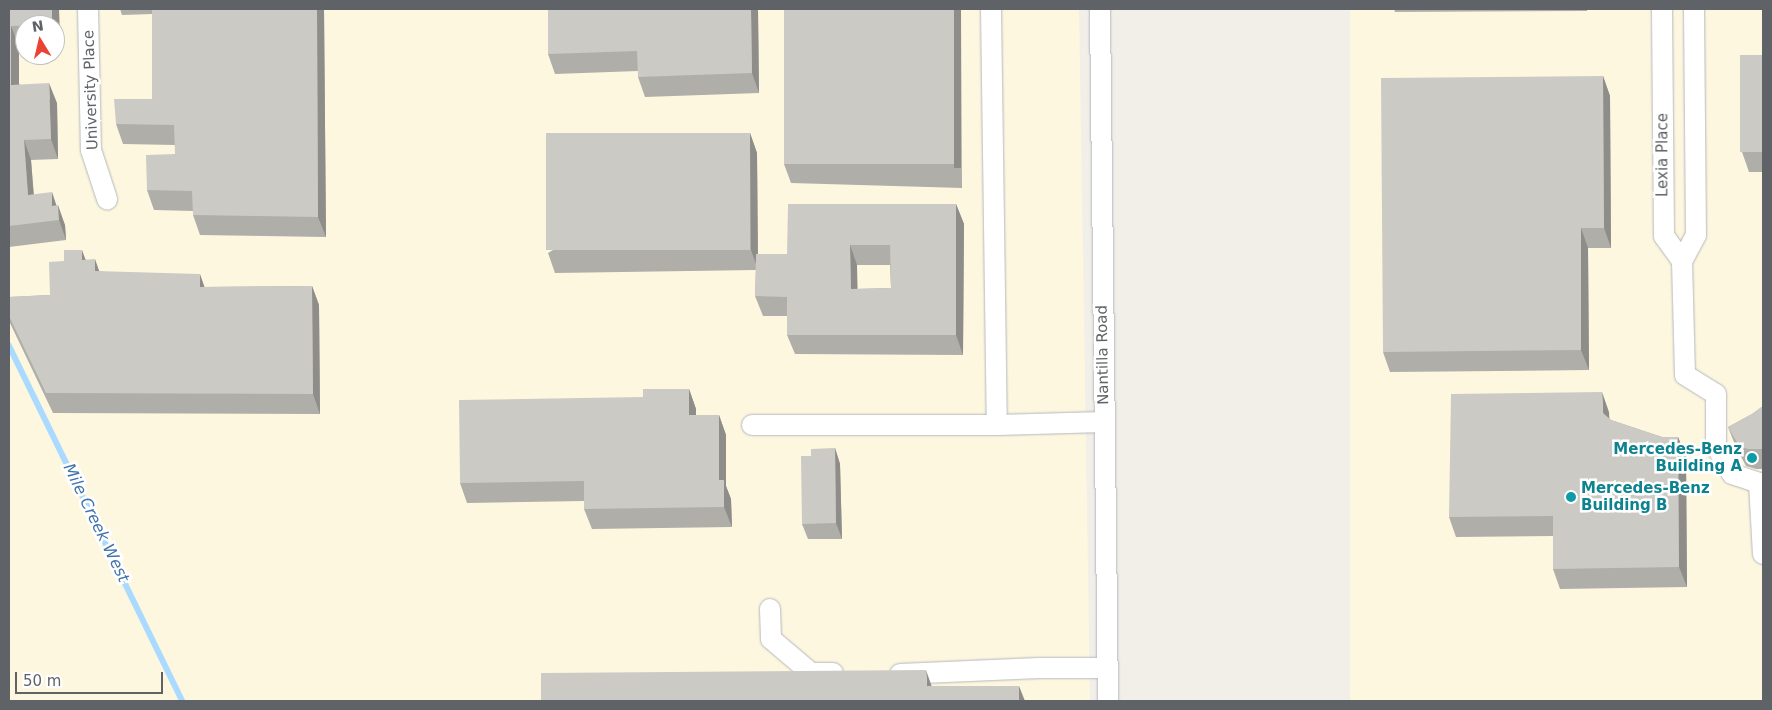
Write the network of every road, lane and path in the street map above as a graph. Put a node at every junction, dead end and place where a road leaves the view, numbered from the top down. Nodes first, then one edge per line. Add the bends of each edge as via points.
1 (88, 9) edge
2 (991, 9) edge
3 (1100, 9) edge
4 (1662, 9) edge
5 (1694, 9) edge
6 (1662, 44) junction
7 (1694, 44) junction
8 (107, 199) dead end
9 (1682, 261) junction
10 (1104, 422) junction
11 (752, 425) dead end
12 (998, 425) junction
13 (1763, 554) edge
14 (770, 609) dead end
15 (1108, 668) junction
16 (850, 673) edge
17 (879, 674) edge
18 (1108, 701) edge

1 - 8 street, University Place via 90,150
2 - 12 street
3 - 10 street, Nantilla Road
4 - 6 street, Lexia Place
5 - 7 street
6 - 7 street
6 - 9 street, Lexia Place via 1664,236
7 - 9 street via 1696,235
9 - 13 street via 1685,375 1716,394 1716,446 1732,474 1759,483
10 - 12 street
10 - 15 street, Nantilla Road
11 - 12 street
14 - 16 street via 771,639 811,673
15 - 17 street
15 - 18 street, Nantilla Road

